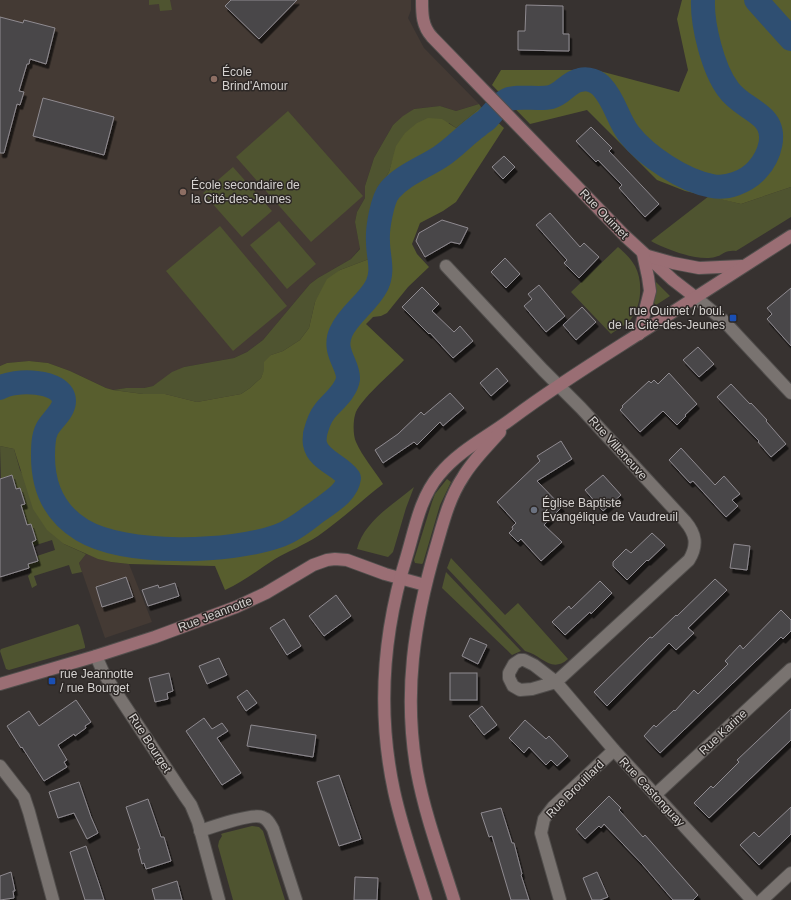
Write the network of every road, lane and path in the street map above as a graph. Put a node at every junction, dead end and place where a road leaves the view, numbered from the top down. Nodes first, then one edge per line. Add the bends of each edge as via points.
1 (422, 0) edge
2 (791, 236) edge
3 (643, 254) junction
4 (446, 266) dead end
5 (744, 266) junction
6 (695, 297) junction
7 (639, 334) junction
8 (559, 385) junction
9 (791, 393) edge
10 (514, 417) junction
11 (400, 578) junction
12 (425, 585) junction
13 (96, 656) junction
14 (791, 669) edge
15 (556, 682) joint
16 (0, 684) edge
17 (614, 750) junction
18 (0, 766) edge
19 (655, 794) junction
20 (200, 831) junction
21 (791, 873) edge
22 (53, 900) edge
23 (219, 900) edge
24 (296, 900) edge
25 (426, 900) edge
26 (454, 900) edge
27 (560, 900) edge
28 (752, 900) edge
29 (762, 900) edge

1 - 3 main road, Rue Ouimet via 425,27 432,37
2 - 5 main road
3 - 5 main road via 699,268
3 - 6 main road, Rue Ouimet
3 - 7 main road via 650,291
4 - 8 street, Rue Villeneuve
5 - 6 main road
6 - 7 main road
6 - 9 street, Rue Ouimet via 723,320
7 - 8 main road
8 - 10 main road
8 - 15 street, Rue Villeneuve via 691,528 695,547 689,560
10 - 11 main road via 463,452 433,483 422,505
10 - 12 main road via 476,459 452,497
11 - 12 main road, Rue Jeannotte
11 - 13 main road, Rue Jeannotte via 347,560 327,560 236,607
11 - 25 main road via 386,651 385,725 394,790
12 - 26 main road via 411,665 413,742 425,805
13 - 16 main road, Rue Jeannotte
13 - 20 street, Rue Bourget via 104,674 190,805
14 - 19 street, Rue Karine
15 - 17 street, Rue Castonguay
17 - 19 street, Rue Castonguay
17 - 27 street, Rue Brouillard via 553,807 544,820 542,840
18 - 22 street via 24,797
19 - 28 street, Rue Castonguay
20 - 23 street, Rue Bourget
20 - 24 street via 257,816 268,820
21 - 29 street

